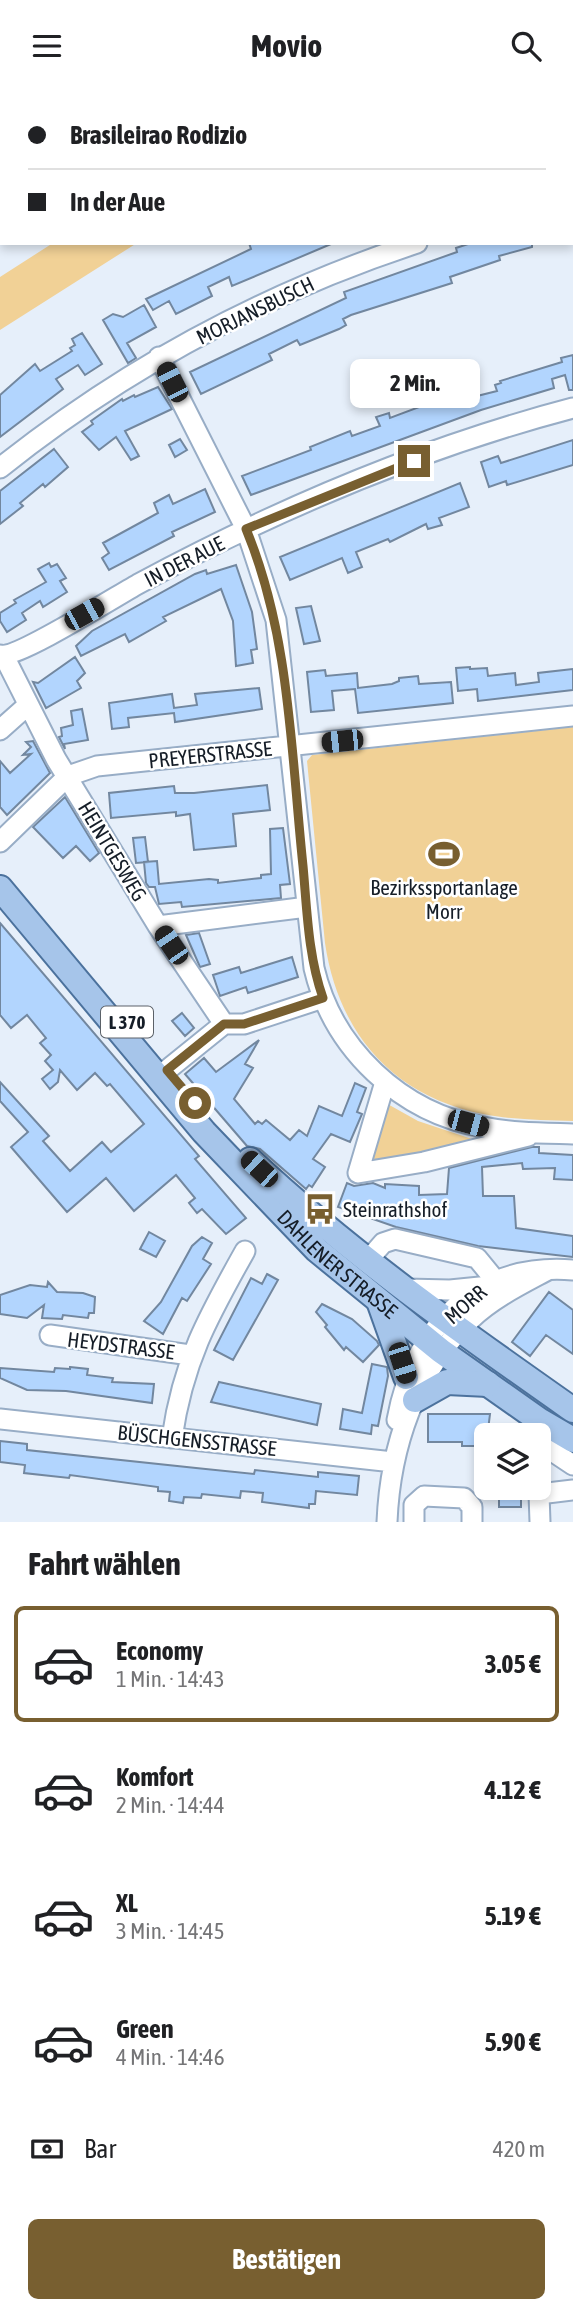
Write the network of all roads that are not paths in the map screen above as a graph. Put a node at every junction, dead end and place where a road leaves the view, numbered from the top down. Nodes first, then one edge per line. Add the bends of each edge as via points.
1 (412, 245) edge
2 (159, 358) junction
3 (573, 408) edge
4 (0, 468) edge
5 (246, 529) junction
6 (2, 656) edge
7 (28, 705) junction
8 (573, 716) edge
9 (0, 730) edge
10 (291, 746) junction
11 (68, 776) junction
12 (0, 842) edge
13 (0, 871) edge
14 (4, 902) edge
15 (307, 907) junction
16 (158, 926) junction
17 (323, 998) junction
18 (224, 1024) junction
19 (167, 1070) junction
20 (385, 1082) junction
21 (539, 1133) junction
22 (573, 1134) edge
23 (245, 1251) dead end
24 (369, 1259) junction
25 (548, 1270) junction
26 (573, 1270) edge
27 (488, 1283) junction
28 (406, 1289) junction
29 (380, 1303) junction
30 (453, 1325) junction
31 (50, 1335) dead end
32 (434, 1345) junction
33 (190, 1355) junction
34 (488, 1384) junction
35 (411, 1388) junction
36 (573, 1410) edge
37 (0, 1419) edge
38 (539, 1420) junction
39 (172, 1437) junction
40 (573, 1440) edge
41 (393, 1461) junction
42 (573, 1465) edge
43 (573, 1490) edge
44 (387, 1522) edge
45 (414, 1522) edge
46 (472, 1522) edge
47 (540, 1522) edge

1 - 2 street, MORJANSBUSCH via 293,289
2 - 4 street, MORJANSBUSCH via 57,423
2 - 5 street
3 - 5 street, IN DER AUE via 435,453
5 - 6 street, IN DER AUE via 25,649
5 - 10 street via 276,620
6 - 7 street, HEINTGESWEG
7 - 9 street
7 - 11 street, HEINTGESWEG
8 - 10 street, PREYERSTRASSE
10 - 11 street, PREYERSTRASSE via 97,766
10 - 15 street
11 - 12 street, PREYERSTRASSE
11 - 16 street, HEINTGESWEG
13 - 19 main road, DAHLENER STRASSE / L 370
14 - 29 main road, DAHLENER STRASSE / L 370 via 204,1132 317,1250
15 - 16 street, HEINTGESWEG
15 - 17 street via 314,968
16 - 18 street, HEINTGESWEG
17 - 18 street via 244,1024
17 - 20 street via 348,1045
18 - 19 street
19 - 24 main road, DAHLENER STRASSE / L 370 via 240,1151
20 - 21 street via 422,1107 453,1120
20 - 21 street via 358,1173
21 - 22 street
23 - 33 street, HEYDSTRASSE
24 - 27 street, DAHLENER STRASSE via 383,1243 395,1239 477,1258
24 - 28 main road, DAHLENER STRASSE / L 370
25 - 26 street, MORR
25 - 27 street, MORR via 517,1272
25 - 30 street, MORR
27 - 28 street, DAHLENER STRASSE via 450,1290
27 - 30 street, MORR
28 - 30 main road, DAHLENER STRASSE / L 370
29 - 32 main road, DAHLENER STRASSE / L 370
29 - 35 main road
30 - 32 street, MORR
30 - 36 main road, DAHLENER STRASSE / L 370
31 - 33 street, HEYDSTRASSE
32 - 34 main road, DAHLENER STRASSE / L 370
32 - 35 street, MORR
33 - 39 street, HEYDSTRASSE
34 - 35 main road via 447,1382
34 - 38 main road, DAHLENER STRASSE / L 370
35 - 41 street, MORR via 393,1441
37 - 39 street, BÜSCHGENSSTRASSE
38 - 40 main road, DAHLENER STRASSE / L 370
38 - 42 street via 549,1449
39 - 41 street, BÜSCHGENSSTRASSE
41 - 44 street, MORR
43 - 47 street via 539,1495
45 - 46 street via 414,1505 424,1496 464,1498 472,1507

